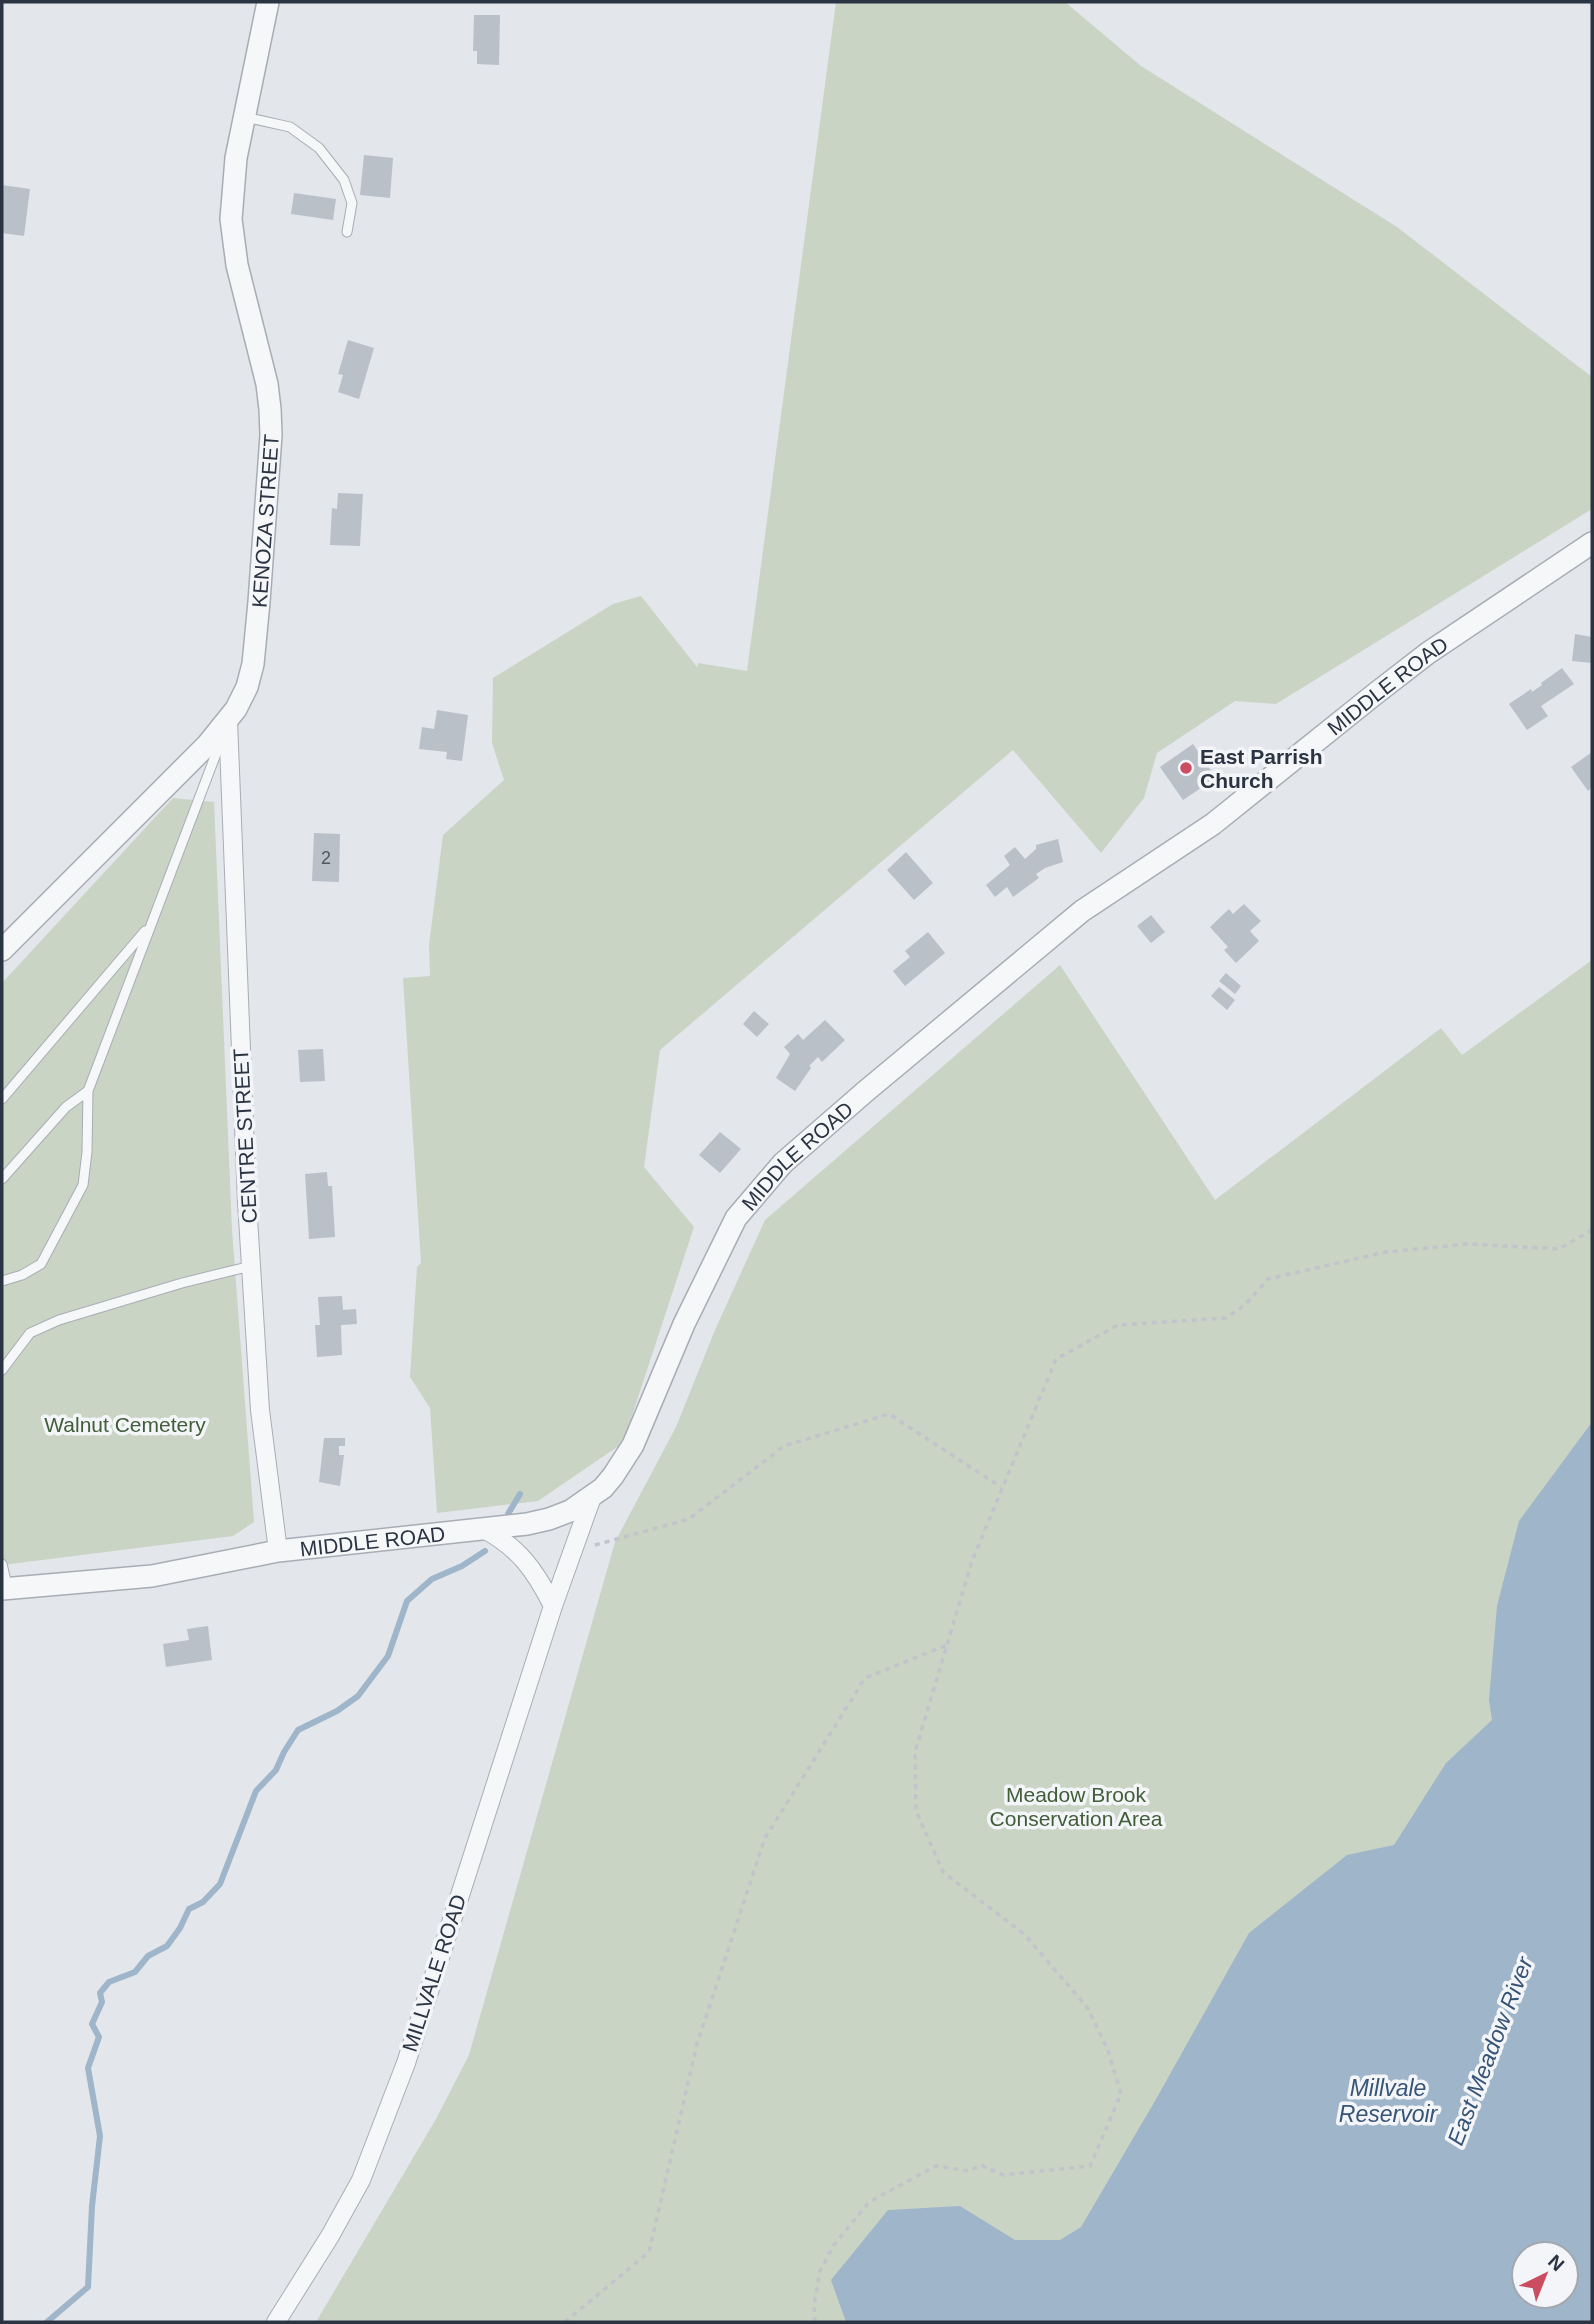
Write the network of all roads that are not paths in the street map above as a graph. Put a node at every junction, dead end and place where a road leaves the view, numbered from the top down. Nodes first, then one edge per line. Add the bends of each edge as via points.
1 (268, 2) edge
2 (245, 117) junction
3 (347, 232) dead end
4 (1592, 543) edge
5 (228, 720) junction
6 (150, 924) junction
7 (2, 950) edge
8 (88, 1091) junction
9 (2, 1099) edge
10 (2, 1179) edge
11 (251, 1266) junction
12 (2, 1281) edge
13 (2, 1370) edge
14 (592, 1497) junction
15 (484, 1530) junction
16 (278, 1551) junction
17 (2, 1564) edge
18 (5, 1589) edge
19 (553, 1606) junction
20 (276, 2322) edge

1 - 2 street, KENOZA STREET
2 - 3 lane via 290,127 319,148 344,180 352,203
2 - 5 street, KENOZA STREET via 231,219 237,265 267,384 271,435 253,664 247,687
4 - 14 street, MIDDLE ROAD via 1428,653 1213,824 1082,911 783,1163 736,1219 684,1324 633,1445
5 - 6 lane
5 - 7 street, KENOZA STREET
5 - 11 street, CENTRE STREET
6 - 8 lane
6 - 9 lane
8 - 10 lane via 66,1107
8 - 12 lane via 83,1185 41,1264
11 - 13 lane via 59,1320 30,1333
11 - 16 street, CENTRE STREET via 260,1410
14 - 15 street, MIDDLE ROAD via 549,1519
14 - 19 street, MILLVALE ROAD
15 - 16 street, MIDDLE ROAD
15 - 19 street via 503,1540 530,1565
16 - 18 street, MIDDLE ROAD via 152,1576
17 - 18 lane
19 - 20 street, MILLVALE ROAD via 406,2063 362,2180

